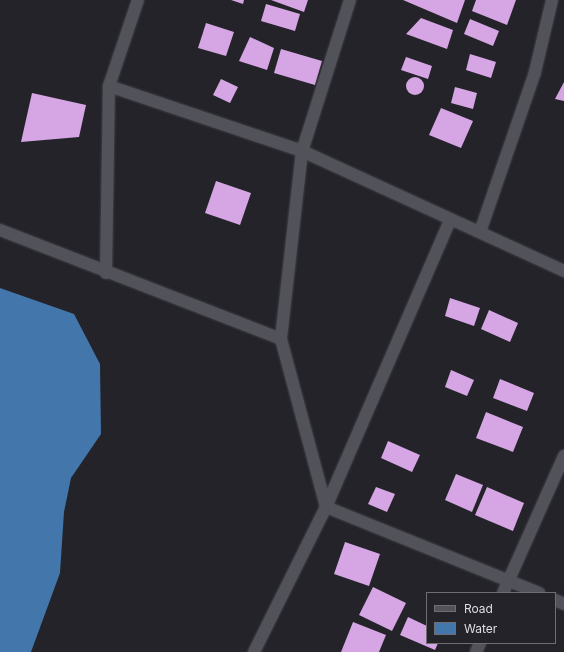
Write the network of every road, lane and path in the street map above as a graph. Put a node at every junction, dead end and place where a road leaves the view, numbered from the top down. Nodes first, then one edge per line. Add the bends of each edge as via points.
1 (138, 0) edge
2 (350, 0) edge
3 (552, 0) edge
4 (110, 86) junction
5 (302, 151) junction
6 (450, 220) junction
7 (0, 230) edge
8 (480, 232) junction
9 (564, 271) edge
10 (106, 273) junction
11 (281, 339) junction
12 (564, 456) edge
13 (326, 507) junction
14 (509, 579) junction
15 (503, 592) edge
16 (537, 592) edge
17 (254, 652) edge

1 - 4 street
2 - 5 street
3 - 8 street via 535,72
4 - 5 street
4 - 10 street
5 - 6 street
5 - 11 street
6 - 8 street
6 - 13 street
7 - 10 street
8 - 9 street
10 - 11 street
11 - 13 street
12 - 14 street
13 - 14 street
13 - 17 street
14 - 15 street
14 - 16 street

